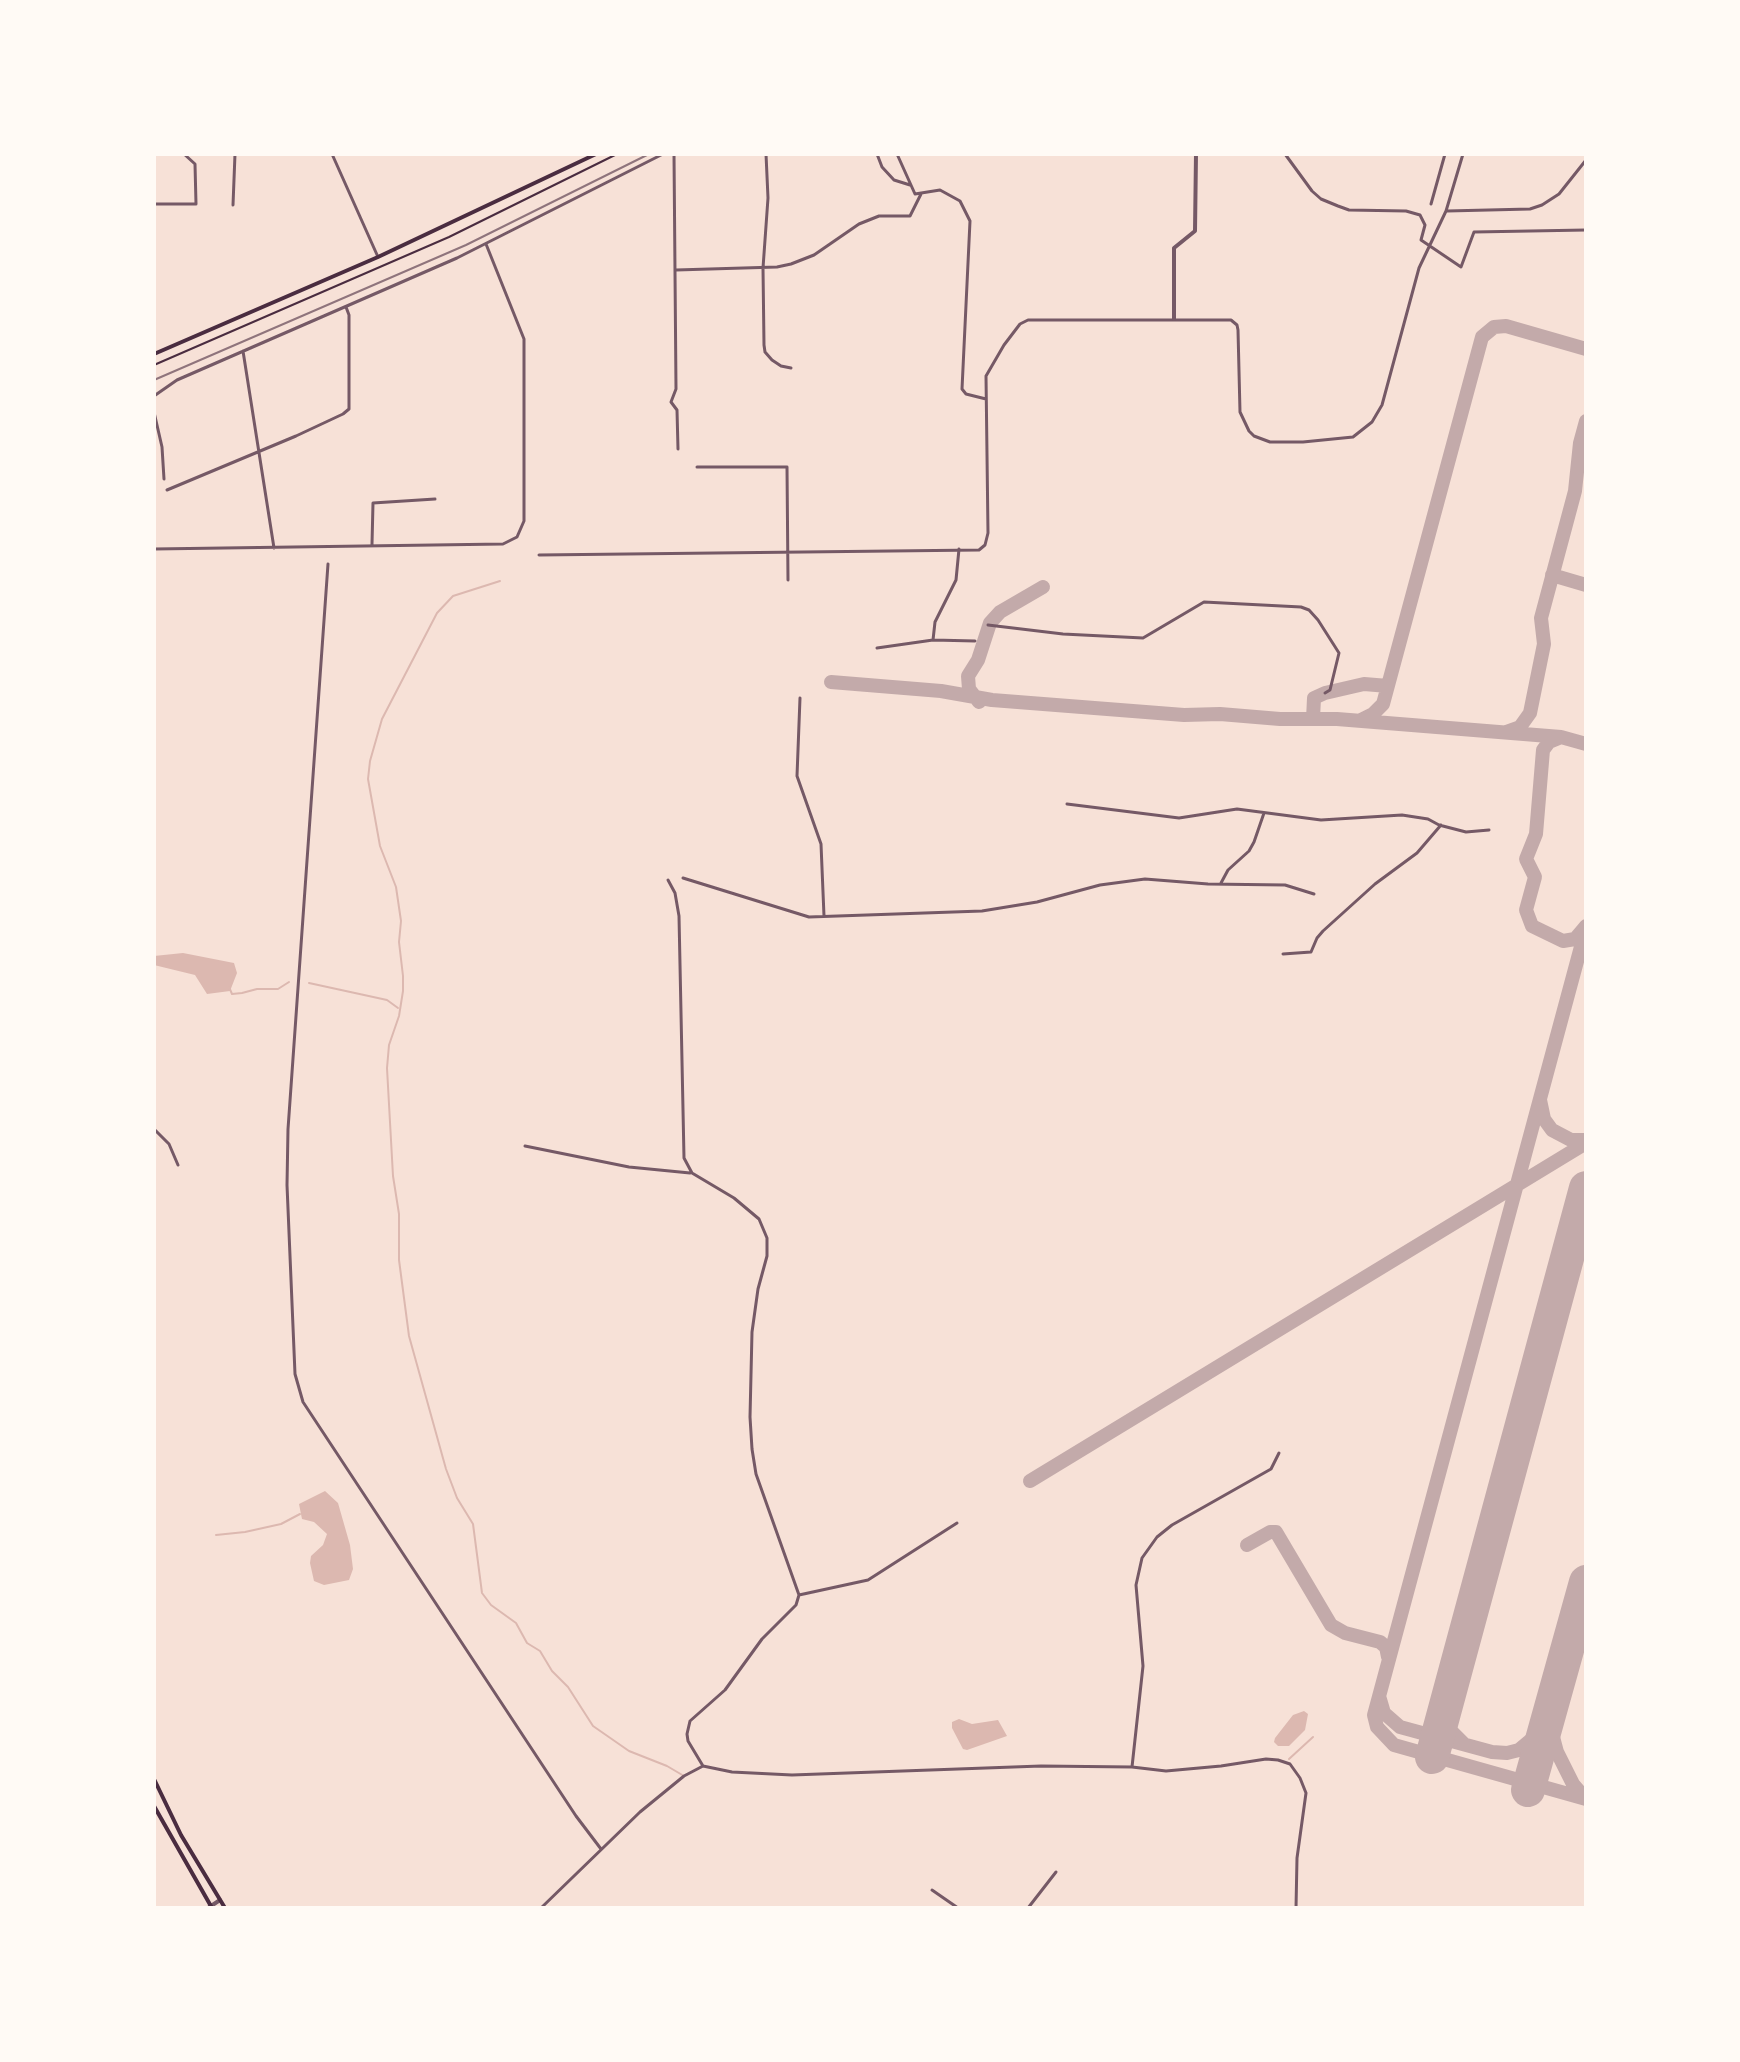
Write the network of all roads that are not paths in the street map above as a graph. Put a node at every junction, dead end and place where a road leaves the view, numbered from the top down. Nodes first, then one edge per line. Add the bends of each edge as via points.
1 (184, 154) edge
2 (235, 154) edge
3 (332, 154) edge
4 (596, 154) edge
5 (663, 154) edge
6 (674, 154) edge
7 (766, 154) edge
8 (877, 154) edge
9 (897, 154) edge
10 (1196, 154) edge
11 (1285, 154) edge
12 (1445, 154) edge
13 (1463, 154) edge
14 (1586, 160) edge
15 (911, 186) junction
16 (921, 194) junction
17 (154, 204) edge
18 (1431, 204) dead end
19 (233, 205) dead end
20 (1446, 211) junction
21 (1586, 230) edge
22 (486, 244) junction
23 (1429, 245) junction
24 (378, 257) junction
25 (763, 268) junction
26 (675, 270) junction
27 (346, 307) junction
28 (1174, 319) junction
29 (243, 351) junction
30 (154, 354) edge
31 (791, 368) dead end
32 (154, 396) edge
33 (986, 399) junction
34 (154, 412) edge
35 (678, 449) dead end
36 (259, 452) junction
37 (697, 467) dead end
38 (164, 479) dead end
39 (167, 490) dead end
40 (435, 499) dead end
41 (372, 544) junction
42 (274, 548) junction
43 (154, 549) edge
44 (959, 549) junction
45 (790, 551) junction
46 (539, 555) dead end
47 (328, 564) dead end
48 (788, 580) dead end
49 (988, 625) dead end
50 (933, 640) junction
51 (975, 641) dead end
52 (877, 648) dead end
53 (1325, 693) dead end
54 (800, 698) dead end
55 (1067, 804) dead end
56 (1264, 813) junction
57 (1441, 825) junction
58 (1489, 830) dead end
59 (683, 878) dead end
60 (668, 880) dead end
61 (1221, 884) junction
62 (1314, 894) dead end
63 (824, 916) junction
64 (1283, 954) dead end
65 (154, 1129) edge
66 (525, 1146) dead end
67 (178, 1165) dead end
68 (692, 1173) junction
69 (1279, 1453) dead end
70 (957, 1523) dead end
71 (799, 1595) junction
72 (703, 1766) junction
73 (1132, 1767) junction
74 (154, 1779) edge
75 (154, 1806) edge
76 (601, 1849) junction
77 (1056, 1872) dead end
78 (932, 1890) dead end
79 (220, 1900) junction
80 (210, 1907) edge
81 (225, 1908) edge
82 (541, 1908) edge
83 (958, 1908) edge
84 (1028, 1908) edge
85 (1296, 1908) edge

1 - 17 street via 195,164 196,204
2 - 19 street
3 - 24 street
4 - 24 main road
5 - 22 street
6 - 26 street
7 - 25 street
8 - 15 street via 894,180
9 - 15 street
10 - 28 street via 1195,231 1174,248
11 - 23 street via 1312,191 1329,203 1349,210 1417,213 1425,225 1421,240
12 - 18 street
13 - 20 street
14 - 20 street via 1559,194 1542,205
15 - 16 street
16 - 25 street via 910,216 879,216 802,260
16 - 33 street via 940,190 960,201 970,221 962,389
20 - 23 street
21 - 23 street via 1474,232 1461,267
22 - 27 street
22 - 41 street via 524,339 521,531 503,544
23 - 28 street via 1382,405 1372,422 1353,437 1279,442 1254,436 1240,412 1237,325 1224,319
24 - 30 main road
25 - 26 street
25 - 31 street via 765,352
26 - 35 street via 676,389 671,402 677,410
27 - 29 street
27 - 36 street via 349,409
28 - 33 street via 1028,320 986,376
29 - 32 street
29 - 36 street
33 - 44 street via 988,533 979,550
34 - 38 street
36 - 39 street
36 - 42 street
37 - 45 street via 787,467
40 - 41 street via 373,503
41 - 42 street
42 - 43 street
44 - 45 street
44 - 50 street via 956,580 935,622
45 - 46 street
45 - 48 street
47 - 76 street via 288,1129 295,1374 303,1402
49 - 53 street via 1143,638 1204,602 1301,607 1318,620 1339,653
50 - 51 street
50 - 52 street
54 - 63 street via 797,776 821,844
55 - 56 street via 1179,818 1237,809
56 - 57 street via 1321,820 1416,816
56 - 61 street via 1254,842
57 - 58 street via 1466,832
57 - 64 street via 1417,853 1323,931 1311,952
59 - 63 street via 801,916
60 - 68 street via 679,911 682,1147
61 - 62 street via 1285,885
61 - 63 street via 1145,879 982,911
65 - 67 street via 169,1144
66 - 68 street via 629,1167
68 - 71 street via 734,1198 765,1228 767,1256 752,1332 752,1449
69 - 73 street via 1271,1469 1172,1525 1142,1558 1136,1585 1143,1666
70 - 71 street via 868,1580
71 - 72 street via 725,1690 690,1721 690,1745
72 - 73 street via 792,1775
72 - 76 street via 684,1776
73 - 85 street via 1166,1771 1266,1759 1290,1764 1306,1802
74 - 79 main road
75 - 80 main road
76 - 82 street
77 - 84 street
78 - 83 street
79 - 80 street
79 - 81 main road

